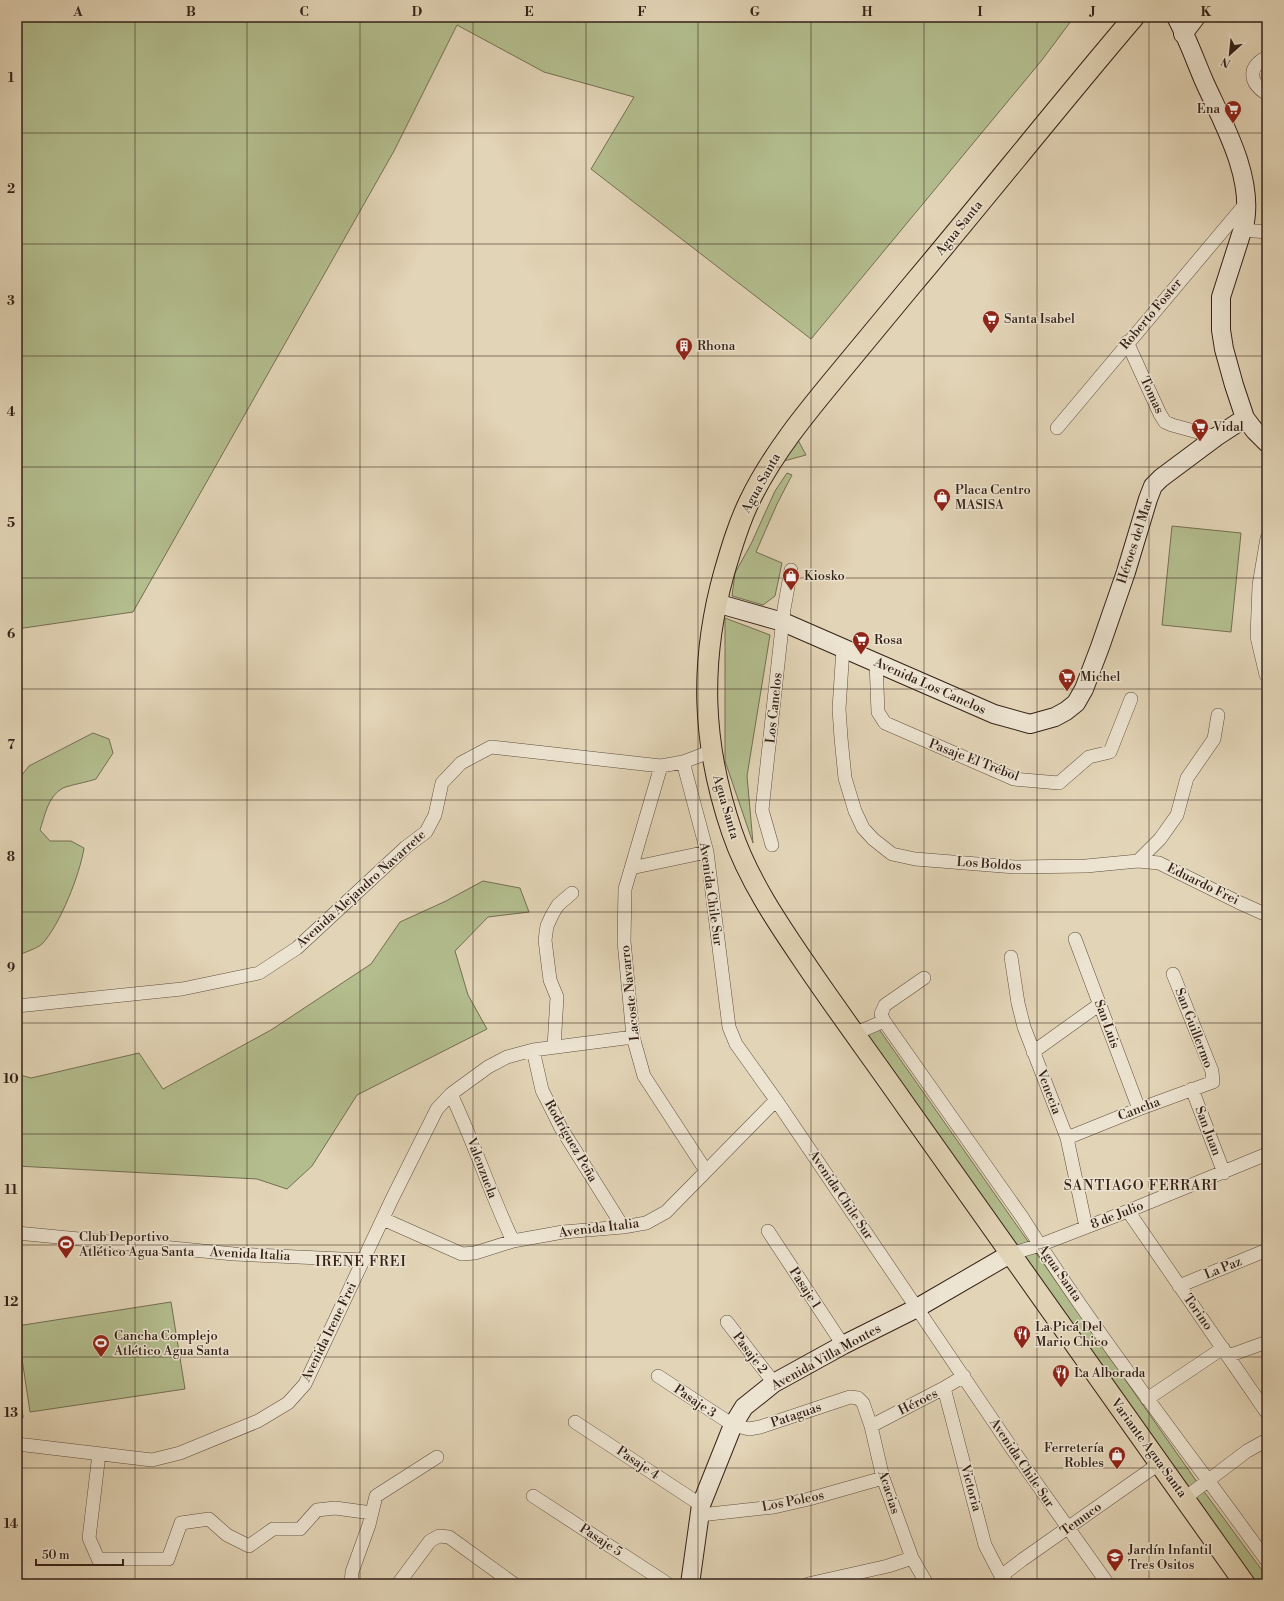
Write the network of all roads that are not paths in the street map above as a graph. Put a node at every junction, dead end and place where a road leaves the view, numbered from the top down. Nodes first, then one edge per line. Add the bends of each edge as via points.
1 (1134, 17) edge
2 (1176, 17) edge
3 (1196, 17) edge
4 (1183, 34) junction
5 (1267, 57) edge
6 (1267, 94) edge
7 (1247, 202) junction
8 (1243, 230) junction
9 (1267, 232) edge
10 (1127, 342) junction
11 (1245, 418) junction
12 (1057, 428) dead end
13 (1216, 437) junction
14 (1267, 443) edge
15 (1267, 538) edge
16 (1265, 553) edge
17 (791, 570) dead end
18 (716, 603) junction
19 (783, 622) junction
20 (843, 648) junction
21 (876, 662) junction
22 (1266, 675) edge
23 (1131, 699) dead end
24 (1076, 703) joint
25 (1218, 715) dead end
26 (712, 751) junction
27 (683, 762) junction
28 (661, 766) junction
29 (772, 846) dead end
30 (707, 852) junction
31 (1138, 861) junction
32 (631, 868) junction
33 (572, 893) dead end
34 (1267, 915) edge
35 (1075, 939) dead end
36 (1011, 957) dead end
37 (1173, 974) dead end
38 (924, 978) dead end
39 (1100, 1004) junction
40 (17, 1006) edge
41 (884, 1021) junction
42 (854, 1034) junction
43 (633, 1036) junction
44 (554, 1047) junction
45 (533, 1050) junction
46 (1033, 1052) junction
47 (1213, 1082) joint
48 (1192, 1089) junction
49 (451, 1094) junction
50 (776, 1100) junction
51 (1139, 1109) junction
52 (1067, 1138) junction
53 (1267, 1154) edge
54 (706, 1171) junction
55 (1224, 1173) junction
56 (1128, 1211) junction
57 (383, 1219) junction
58 (623, 1227) junction
59 (1086, 1227) junction
60 (768, 1231) dead end
61 (17, 1233) edge
62 (513, 1241) junction
63 (1040, 1245) junction
64 (1267, 1250) edge
65 (1010, 1254) junction
66 (364, 1260) junction
67 (1179, 1286) junction
68 (917, 1308) junction
69 (727, 1322) dead end
70 (1267, 1342) edge
71 (843, 1345) junction
72 (1226, 1352) junction
73 (658, 1376) dead end
74 (964, 1376) junction
75 (774, 1384) junction
76 (944, 1388) junction
77 (858, 1398) joint
78 (1148, 1399) junction
79 (1267, 1413) edge
80 (575, 1422) dead end
81 (733, 1426) junction
82 (871, 1426) junction
83 (1267, 1440) edge
84 (17, 1444) edge
85 (99, 1454) junction
86 (437, 1457) dead end
87 (1160, 1464) junction
88 (883, 1478) junction
89 (1209, 1479) junction
90 (533, 1496) dead end
91 (1185, 1498) junction
92 (701, 1510) junction
93 (372, 1513) junction
94 (1068, 1529) junction
95 (912, 1558) junction
96 (1267, 1561) edge
97 (1005, 1580) edge
98 (351, 1584) edge
99 (398, 1584) edge
100 (514, 1584) edge
101 (668, 1584) edge
102 (690, 1584) edge
103 (808, 1584) edge
104 (927, 1584) edge
105 (1108, 1584) edge
106 (1246, 1584) edge

1 - 18 main road, Agua Santa via 1067,95 793,430 764,474 748,506 734,538
2 - 4 street
3 - 4 street
4 - 7 street via 1237,156
5 - 6 street via 1253,70 1252,76 1258,88
7 - 8 street
7 - 10 street, Roberto Foster
8 - 9 street
8 - 11 street via 1221,297 1220,314 1224,349
10 - 12 street, Roberto Foster
10 - 13 street, Tomas via 1165,422
11 - 13 street, Héroes del Mar
11 - 14 street
13 - 24 street, Héroes del Mar via 1153,486 1100,647
15 - 16 street
16 - 22 street via 1259,585 1257,637
17 - 19 street, Los Canelos
18 - 19 street, Avenida Los Canelos
18 - 26 main road, Agua Santa via 707,667 707,711
19 - 20 street, Avenida Los Canelos
19 - 29 street, Los Canelos via 762,810
20 - 21 street, Avenida Los Canelos
20 - 31 street, Los Boldos via 839,709 845,778 863,828 892,854 915,859 1015,867 1086,866
21 - 23 street, Pasaje El Trébol via 878,712 885,724 1014,779 1059,783 1088,757 1110,752
21 - 24 street, Avenida Los Canelos via 994,714 1030,724 1066,711
25 - 31 street via 1214,739 1187,778 1177,815
26 - 27 street, Avenida Alejandro Navarrete
26 - 42 main road, Agua Santa via 717,781 732,834 757,887
27 - 28 street, Avenida Alejandro Navarrete
27 - 30 street, Avenida Chile Sur
28 - 32 street, Lacoste Navarro
28 - 40 street, Avenida Alejandro Navarrete via 491,747 461,763 442,783 435,815 426,832 297,948 259,973 182,990
30 - 32 street
30 - 50 street, Avenida Chile Sur via 729,1027 736,1044
31 - 34 street, Eduardo Frei via 1159,862
32 - 43 street, Lacoste Navarro via 625,889 624,941
33 - 44 street via 558,905 552,915 545,940 550,980 557,997
35 - 39 street, San Luis
36 - 46 street, Venecia via 1018,1003
37 - 47 street, San Guillermo via 1212,1071
38 - 41 street via 885,1004 881,1014
39 - 46 street
39 - 51 street, San Luis
41 - 42 street
41 - 63 street, Agua Santa
42 - 65 main road, Agua Santa
43 - 44 street, Avenida Irene Frei
43 - 54 street, Lacoste Navarro via 644,1076
44 - 45 street, Avenida Irene Frei
45 - 49 street, Avenida Irene Frei via 507,1057 488,1067
45 - 58 street, Rodríguez Peña via 542,1090 561,1128
46 - 52 street, Venecia
47 - 48 street, Cancha
48 - 51 street, Cancha
48 - 55 street, San Juan
49 - 57 street, Avenida Irene Frei via 437,1110
49 - 62 street, Valenzuela
50 - 54 street, Avenida Italia
50 - 68 street, Avenida Chile Sur
51 - 52 street, Cancha
52 - 59 street, Venecia
53 - 55 street, 8 de Julio
54 - 58 street, Avenida Italia via 666,1212 646,1223
55 - 56 street, 8 de Julio
56 - 59 street, 8 de Julio
56 - 67 street, Torino
57 - 62 street, Avenida Italia via 462,1254 475,1253
57 - 66 street, Avenida Irene Frei
58 - 62 street, Avenida Italia via 563,1232
59 - 63 street, 8 de Julio
60 - 71 street, Pasaje 1
61 - 66 street, Avenida Italia via 234,1254
63 - 65 street, 8 de Julio
63 - 78 street, Agua Santa
64 - 67 street, La Paz
65 - 68 street, Avenida Villa Montes
65 - 87 main road, Variante Agua Santa
66 - 85 street, Avenida Irene Frei via 305,1384 288,1403 258,1421 180,1453 152,1460
67 - 72 street, Torino
68 - 71 street, Avenida Villa Montes
68 - 74 street, Avenida Chile Sur
69 - 75 street, Pasaje 2
70 - 72 street
71 - 75 street, Avenida Villa Montes
72 - 78 street
72 - 79 street, Torino
73 - 81 street, Pasaje 3
74 - 76 street, Héroes
74 - 94 street, Avenida Chile Sur
75 - 81 street, Avenida Villa Montes via 744,1407
76 - 82 street, Héroes
76 - 97 street, Victoria via 985,1545
77 - 81 street, Pataguas via 850,1397 760,1427 749,1429
77 - 82 street, Acacias via 863,1403
78 - 89 street, Agua Santa
80 - 92 street, Pasaje 4
81 - 92 street, Avenida Villa Montes
82 - 88 street, Acacias
83 - 89 street via 1247,1451
84 - 85 street, Avenida Irene Frei
85 - 93 street via 89,1538 98,1559 168,1559 181,1523 210,1519 227,1535 249,1546 273,1529 300,1529 316,1510 334,1508
86 - 93 street via 376,1496
87 - 91 main road, Variante Agua Santa
87 - 94 street, Temuco
88 - 92 street, Los Poleos via 774,1507
88 - 95 street, Acacias
89 - 91 street
89 - 96 street, Agua Santa
90 - 101 street, Pasaje 5
91 - 106 main road, Variante Agua Santa
92 - 102 street, Avenida Villa Montes
93 - 98 street via 352,1572
94 - 97 street, Temuco via 1022,1560
94 - 105 street, Avenida Chile Sur
95 - 103 street
95 - 104 street, Acacias
99 - 100 street via 430,1541 439,1536 449,1537

